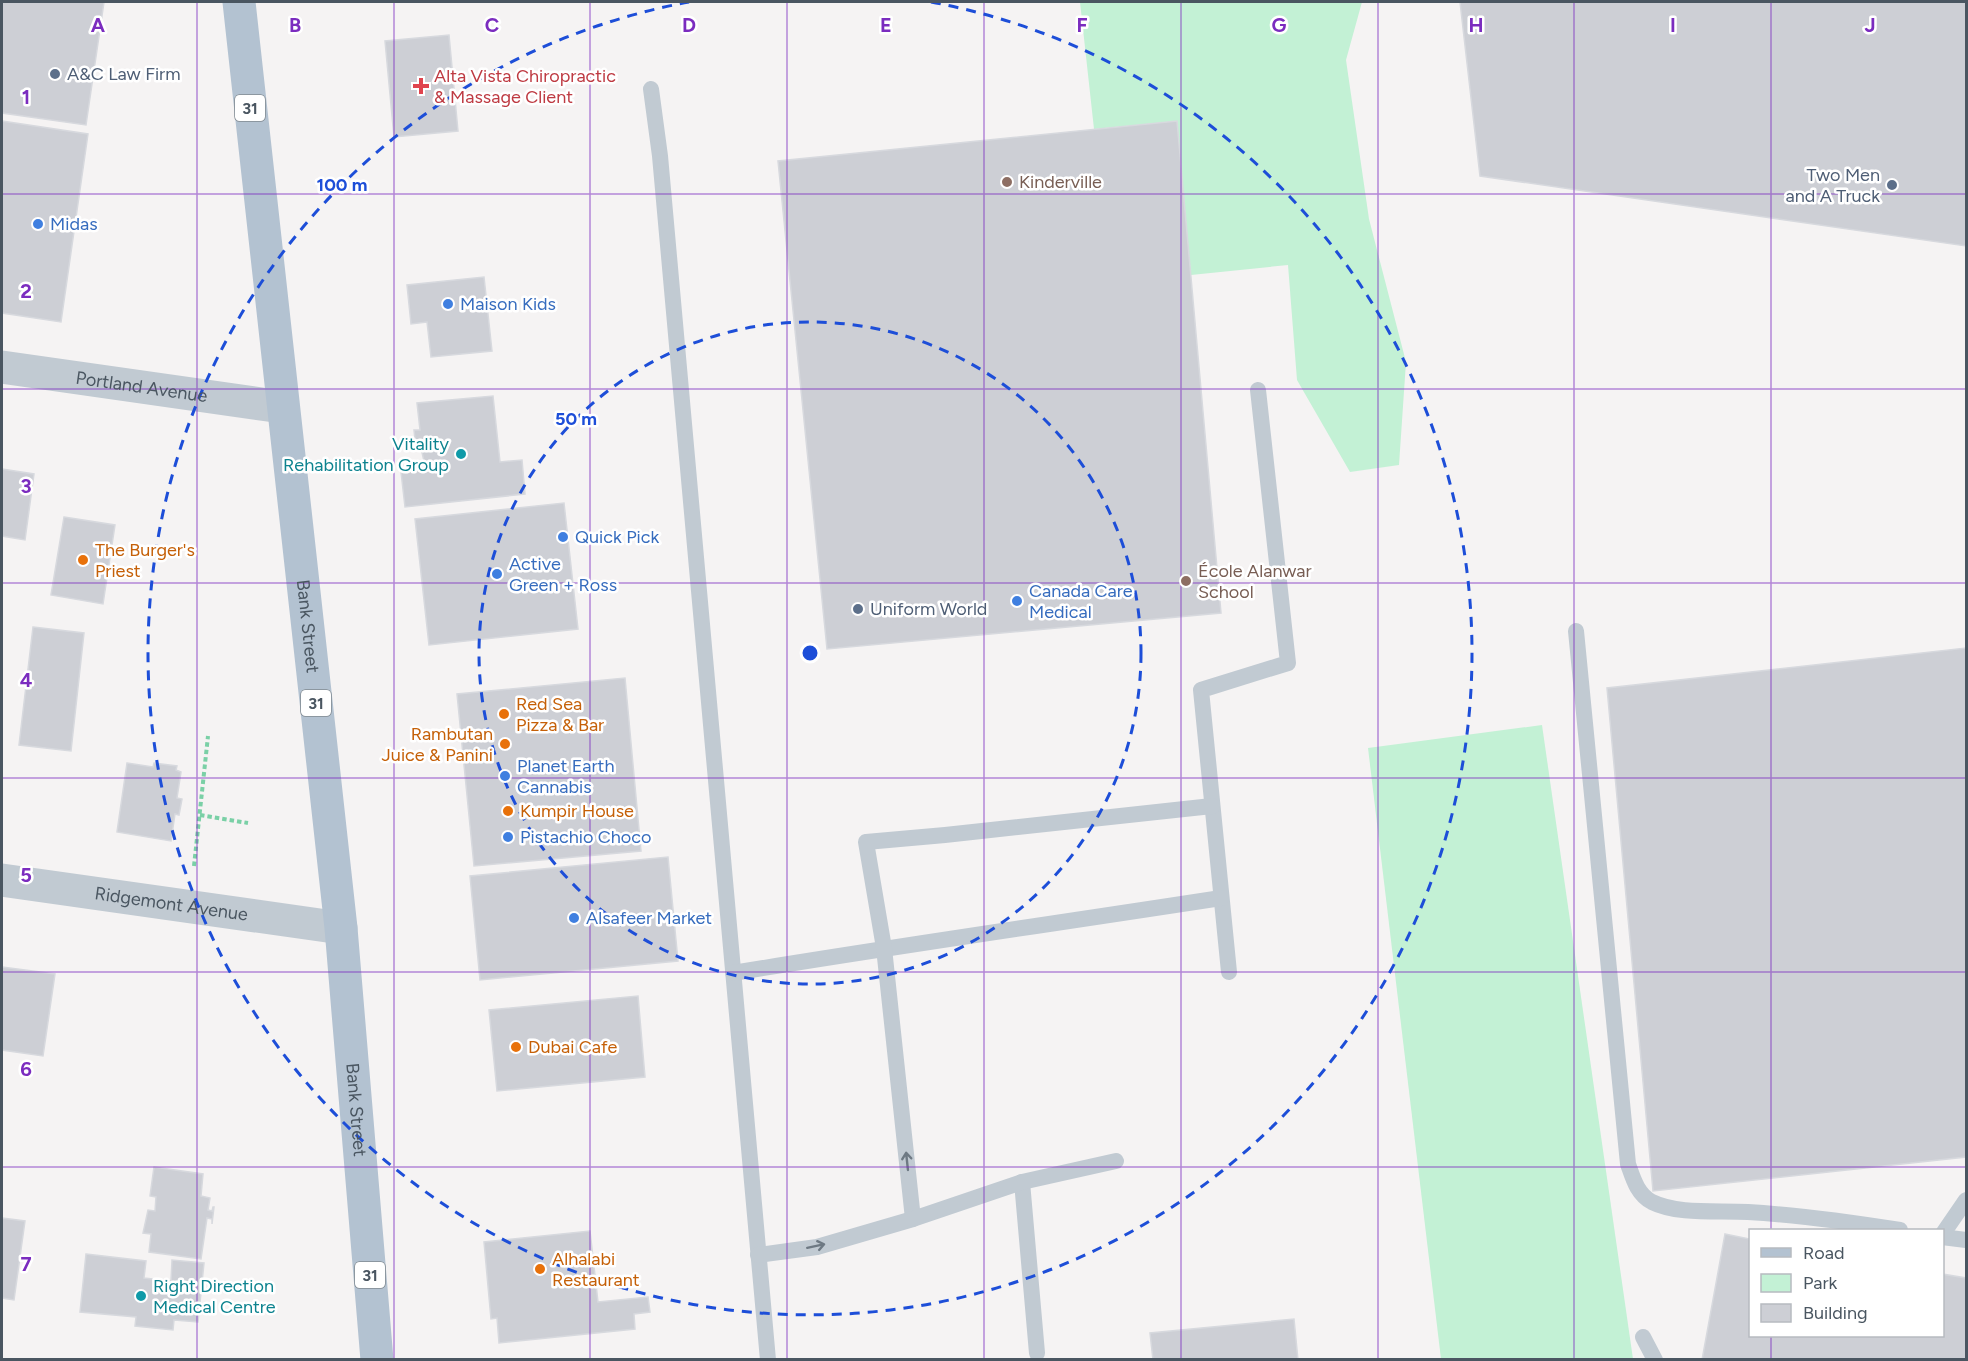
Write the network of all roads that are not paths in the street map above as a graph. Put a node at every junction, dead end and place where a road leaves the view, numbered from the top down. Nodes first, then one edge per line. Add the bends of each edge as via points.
1 (239, 2) edge
2 (651, 89) dead end
3 (2, 367) edge
4 (1258, 390) dead end
5 (282, 407) junction
6 (1576, 631) dead end
7 (1212, 806) junction
8 (2, 880) edge
9 (1221, 898) junction
10 (341, 928) junction
11 (884, 948) junction
12 (1229, 972) dead end
13 (733, 973) junction
14 (1116, 1161) dead end
15 (1022, 1182) junction
16 (1966, 1200) edge
17 (913, 1219) junction
18 (1893, 1229) edge
19 (1944, 1233) edge
20 (1944, 1236) edge
21 (1966, 1240) edge
22 (758, 1255) junction
23 (1643, 1337) dead end
24 (1037, 1353) dead end
25 (376, 1359) edge
26 (768, 1359) edge
27 (1655, 1359) edge

1 - 5 main road, Bank Street / 31
2 - 13 lane
3 - 5 street, Portland Avenue
4 - 7 lane via 1287,663 1201,690
5 - 10 main road, Bank Street / 31
6 - 18 lane via 1628,1164 1636,1186 1651,1201 1674,1209 1750,1212
7 - 9 lane
7 - 11 lane via 866,842
8 - 10 street, Ridgemont Avenue
9 - 11 lane
9 - 12 lane
10 - 25 main road, Bank Street / 31
11 - 13 lane
17 -> 11 lane
13 - 22 lane
14 - 15 lane
15 - 17 lane
15 - 24 lane
16 - 19 lane
22 -> 17 lane via 817,1247
20 - 21 lane
22 - 26 lane
23 - 27 lane

